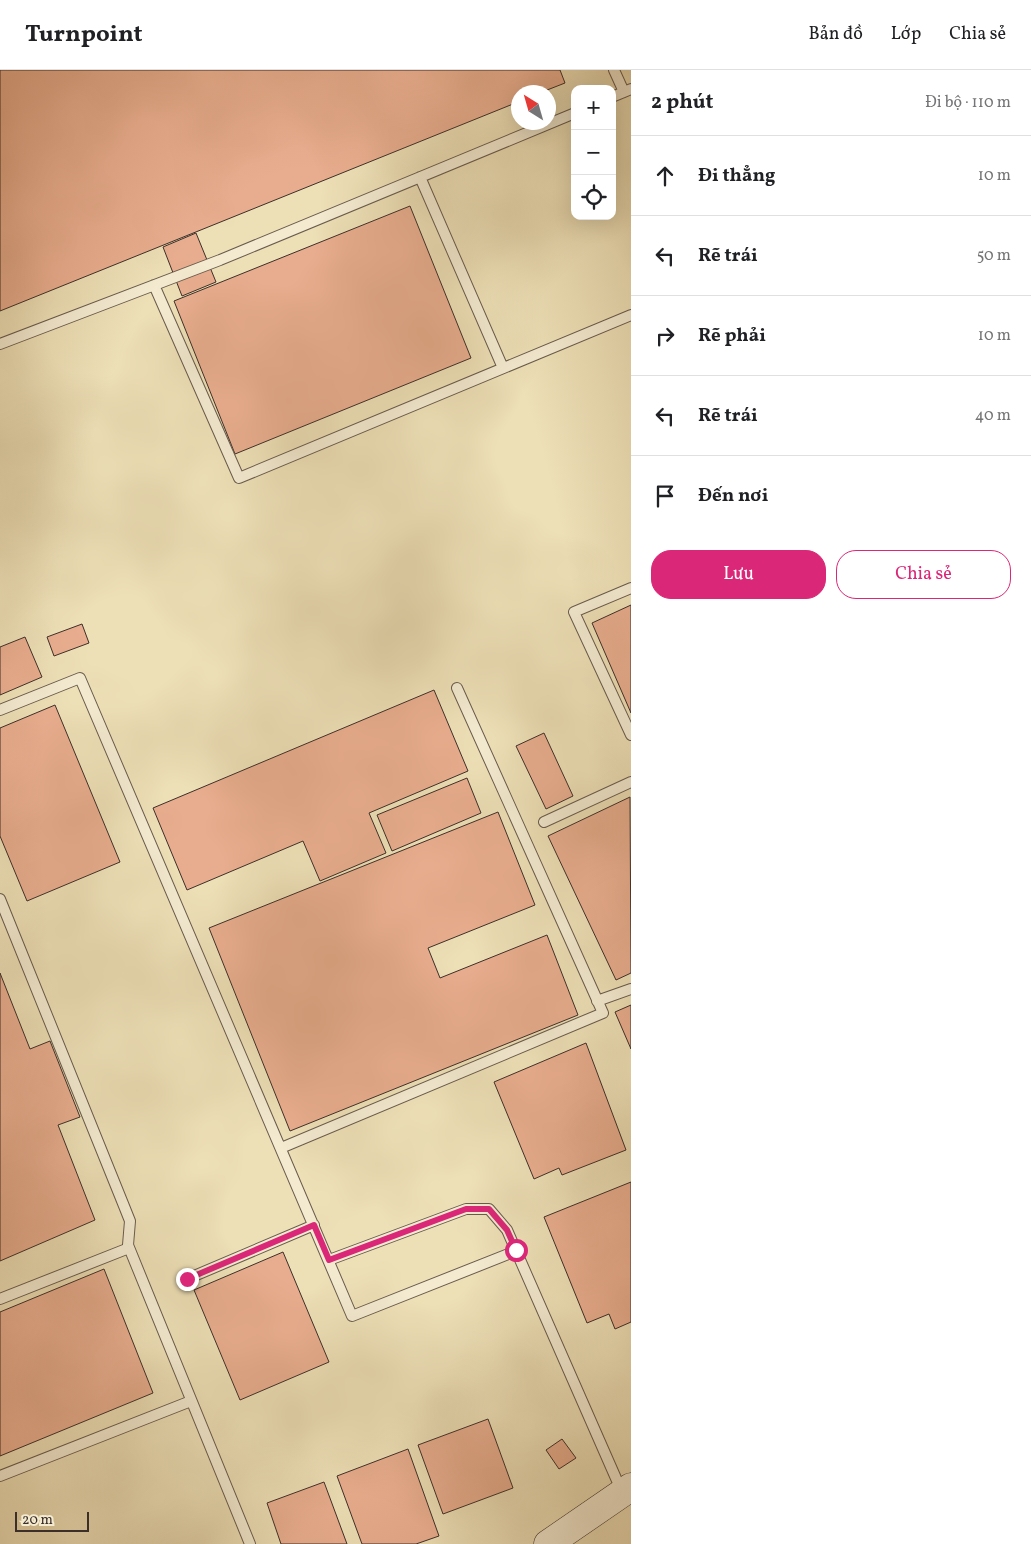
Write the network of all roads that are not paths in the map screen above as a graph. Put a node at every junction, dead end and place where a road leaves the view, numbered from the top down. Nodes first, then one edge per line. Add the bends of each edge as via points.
1 (614, 70) edge
2 (627, 91) edge
3 (571, 114) edge
4 (420, 177) junction
5 (154, 285) junction
6 (631, 315) edge
7 (0, 344) edge
8 (503, 368) junction
9 (631, 588) edge
10 (457, 688) dead end
11 (0, 710) edge
12 (631, 735) edge
13 (631, 782) edge
14 (544, 822) dead end
15 (0, 899) edge
16 (631, 989) edge
17 (597, 1001) junction
18 (281, 1148) junction
19 (314, 1225) junction
20 (129, 1248) junction
21 (516, 1250) junction
22 (329, 1260) junction
23 (187, 1279) dead end
24 (0, 1299) edge
25 (191, 1401) junction
26 (0, 1476) edge
27 (627, 1490) edge
28 (250, 1544) edge
29 (548, 1544) edge

1 - 2 lane
3 - 4 lane
4 - 5 lane
4 - 8 lane
5 - 7 lane
5 - 8 lane via 239,478
6 - 8 lane
9 - 12 lane via 574,612
10 - 17 lane
11 - 18 lane via 80,678
13 - 14 lane
15 - 20 lane via 130,1221
16 - 17 lane
17 - 18 lane via 603,1013
18 - 19 lane
19 - 22 lane
19 - 23 lane
20 - 24 lane
20 - 25 lane
21 - 22 lane via 507,1230 489,1209 466,1209
21 - 22 lane via 352,1316
21 - 27 lane
25 - 26 lane
25 - 28 lane
27 - 29 street

